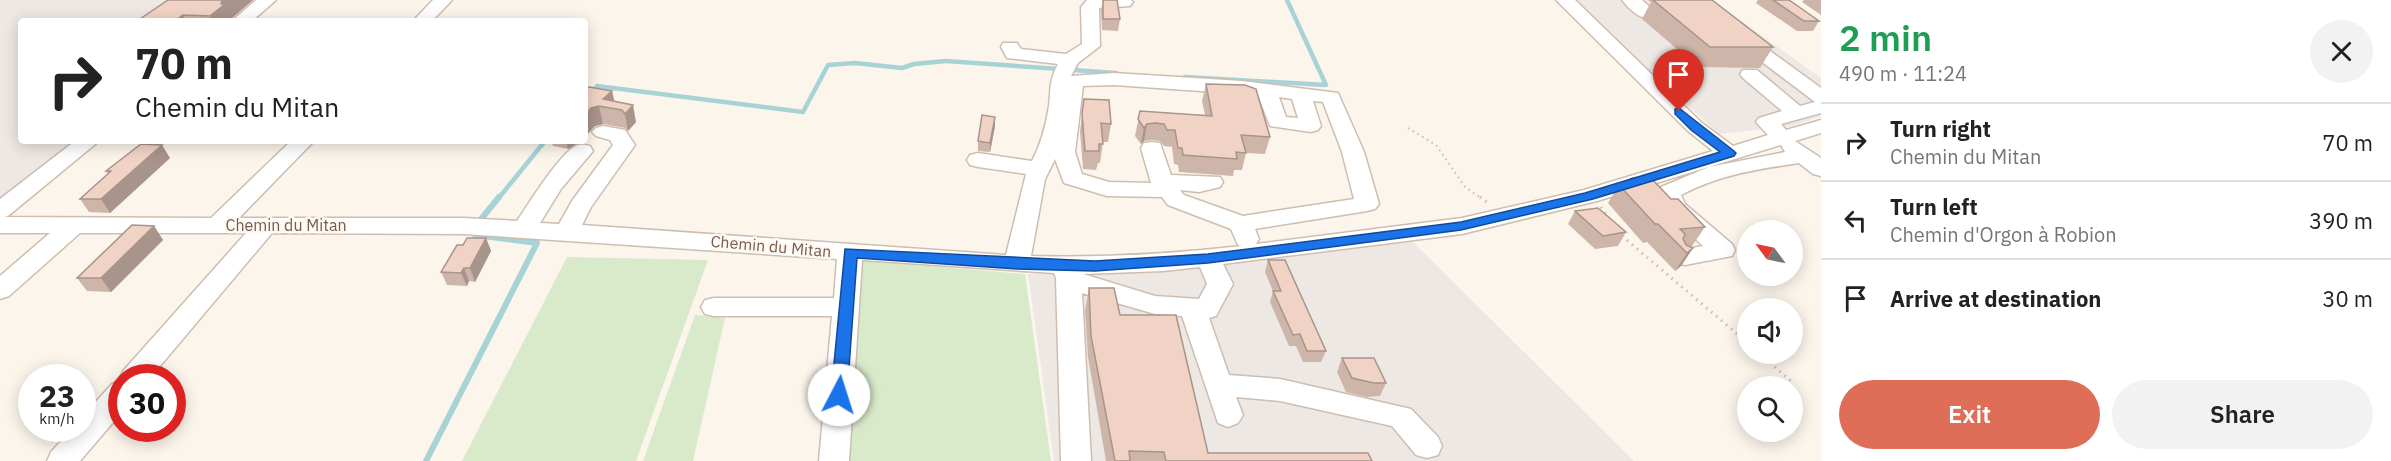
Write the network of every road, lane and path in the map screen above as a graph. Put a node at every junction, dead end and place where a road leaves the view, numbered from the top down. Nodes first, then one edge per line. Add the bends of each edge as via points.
1 (267, 0) edge
2 (443, 0) edge
3 (1565, 0) edge
4 (1631, 0) edge
5 (1689, 0) edge
6 (1124, 2) dead end
7 (1647, 14) dead end
8 (245, 18) edge
9 (425, 18) edge
10 (1010, 47) dead end
11 (1070, 60) junction
12 (1750, 75) dead end
13 (1114, 79) junction
14 (1268, 90) junction
15 (1301, 94) junction
16 (1821, 98) edge
17 (1103, 100) edge
18 (1821, 107) edge
19 (1797, 114) junction
20 (1821, 126) edge
21 (1407, 128) dead end
22 (603, 132) dead end
23 (1780, 137) junction
24 (84, 144) edge
25 (300, 144) edge
26 (1152, 148) dead end
27 (582, 151) dead end
28 (1730, 153) junction
29 (978, 160) dead end
30 (1812, 163) edge
31 (1039, 170) junction
32 (1212, 182) dead end
33 (1165, 186) junction
34 (1588, 196) junction
35 (0, 211) edge
36 (1508, 216) junction
37 (1612, 222) edge
38 (1241, 224) junction
39 (0, 225) edge
40 (74, 225) junction
41 (218, 225) junction
42 (266, 225) junction
43 (523, 230) junction
44 (1619, 231) edge
45 (567, 232) junction
46 (850, 252) junction
47 (1252, 253) junction
48 (1684, 257) edge
49 (1208, 258) junction
50 (1017, 264) junction
51 (1065, 272) junction
52 (0, 290) edge
53 (714, 307) dead end
54 (846, 307) junction
55 (1192, 308) junction
56 (1737, 333) edge
57 (146, 364) edge
58 (1771, 364) edge
59 (1785, 376) edge
60 (1218, 385) junction
61 (108, 408) edge
62 (1228, 416) dead end
63 (1427, 446) dead end
64 (62, 461) edge
65 (834, 461) edge
66 (1076, 461) edge

1 - 8 street
2 - 9 street
3 - 28 street via 1695,127
4 - 7 street
5 - 16 street
6 - 11 street via 1096,1 1090,7 1091,46
10 - 11 street via 1014,54 1022,56
11 - 31 street via 1053,90 1059,105 1050,148
12 - 19 street
13 - 14 street
13 - 17 street via 1104,90
13 - 33 street via 1075,81 1064,152 1072,178 1107,189
14 - 15 street
14 - 15 street via 1277,122 1311,126
15 - 38 street via 1331,97 1353,152 1367,204
18 - 19 street
19 - 23 street via 1766,122
20 - 23 street, Chemin du Mitan
21 - 36 path via 1436,145 1465,187
22 - 45 street via 617,135 624,145 580,206
23 - 28 street, Chemin du Mitan
23 - 30 street
24 - 35 street
25 - 41 street
26 - 33 street
27 - 43 street via 552,185
28 - 34 street, Chemin du Mitan
29 - 31 street
30 - 48 street via 1723,170 1688,180 1669,192 1674,207 1723,250
31 - 50 street
32 - 33 street
33 - 38 street via 1176,200
34 - 36 street, Chemin du Mitan
34 - 37 path
36 - 47 street, Chemin du Mitan via 1401,236
38 - 47 street
39 - 40 street, Chemin du Mitan
40 - 41 street, Chemin du Mitan
40 - 52 street
41 - 42 street, Chemin du Mitan
42 - 43 street, Chemin du Mitan
42 - 57 street
43 - 45 street, Chemin du Mitan
44 - 56 path
45 - 46 street, Chemin du Mitan
46 - 50 street, Chemin du Mitan
46 - 54 street
47 - 49 street, Chemin du Mitan
49 - 51 street, Chemin du Mitan
49 - 55 street via 1220,284 1207,309
50 - 51 street, Chemin du Mitan
51 - 55 street via 1155,304
51 - 66 street
53 - 54 street
54 - 65 street
55 - 60 street
58 - 59 path
60 - 62 street
60 - 63 street via 1280,390 1401,417
61 - 64 street

